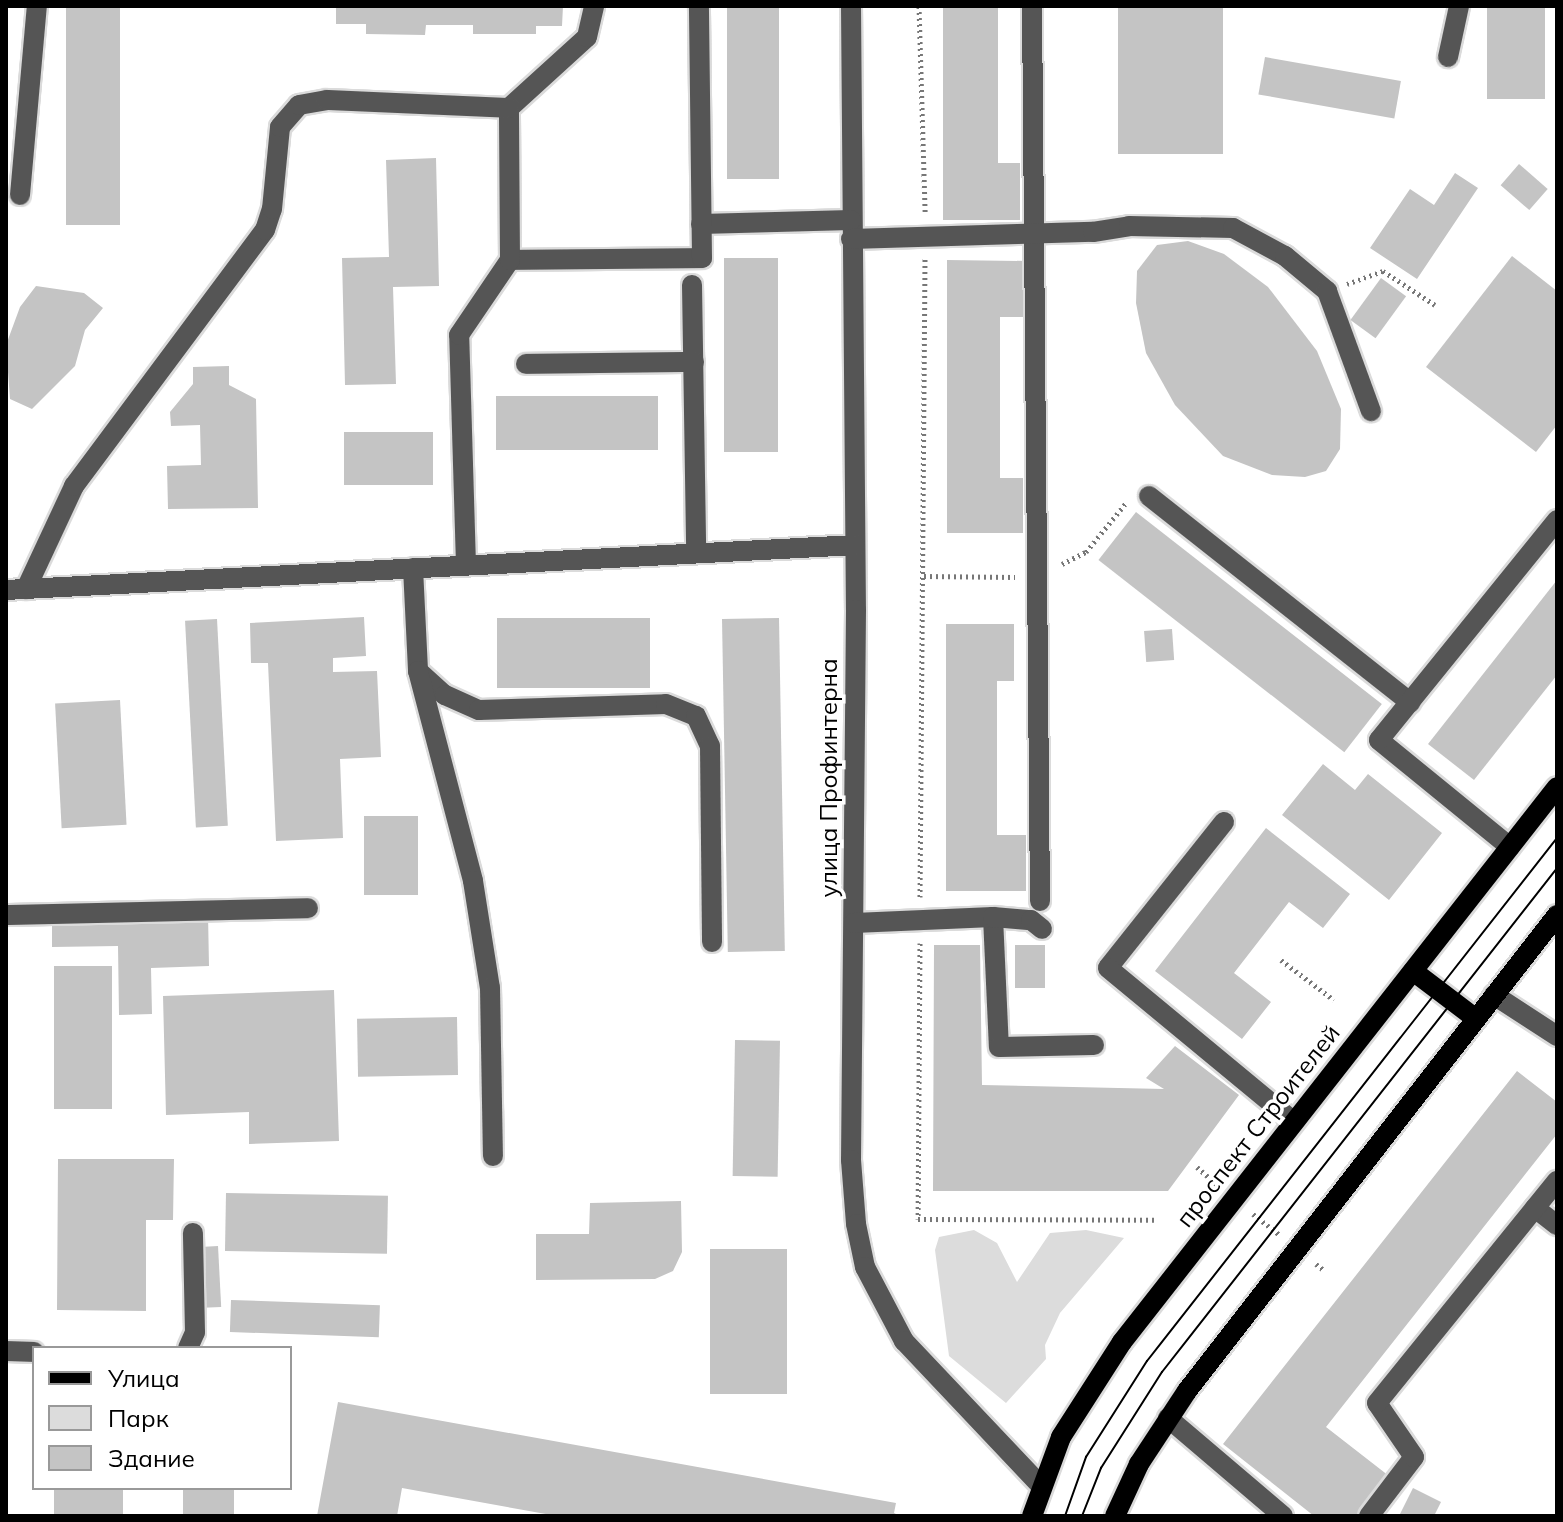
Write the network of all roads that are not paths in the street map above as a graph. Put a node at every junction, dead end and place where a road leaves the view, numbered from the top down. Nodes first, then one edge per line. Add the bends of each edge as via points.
1 (37, 6) edge
2 (594, 6) edge
3 (699, 6) edge
4 (851, 6) edge
5 (1032, 6) edge
6 (1459, 6) edge
7 (1448, 57) dead end
8 (509, 108) junction
9 (20, 195) dead end
10 (701, 224) junction
11 (851, 229) junction
12 (1038, 232) junction
13 (510, 260) junction
14 (692, 285) dead end
15 (694, 362) junction
16 (526, 364) dead end
17 (1371, 411) dead end
18 (1149, 496) road end
19 (1557, 520) edge
20 (855, 545) junction
21 (696, 553) junction
22 (466, 565) junction
23 (413, 568) junction
24 (16, 590) edge
25 (418, 671) junction
26 (1410, 702) junction
27 (1557, 787) edge
28 (1224, 822) dead end
29 (1510, 847) junction
30 (1040, 901) dead end
31 (308, 908) dead end
32 (6, 915) edge
33 (1557, 915) edge
34 (993, 917) junction
35 (854, 923) junction
36 (1042, 929) dead end
37 (712, 942) dead end
38 (1413, 971) junction
39 (1494, 995) junction
40 (1475, 1018) junction
41 (1557, 1036) edge
42 (1094, 1045) dead end
43 (1294, 1122) junction
44 (493, 1156) dead end
45 (1557, 1181) edge
46 (1535, 1208) junction
47 (1557, 1225) edge
48 (193, 1233) dead end
49 (189, 1346) edge
50 (6, 1351) edge
51 (32, 1352) edge
52 (1168, 1418) junction
53 (1040, 1485) junction
54 (1032, 1516) edge
55 (1115, 1516) edge
56 (1283, 1516) edge
57 (1369, 1516) edge

1 - 9 street
2 - 8 street via 587,37
3 - 10 street
4 - 11 street, улица Профинтерна
5 - 12 street
6 - 7 street
8 - 13 street
8 - 24 street via 327,100 299,105 280,127 265,230 74,486
10 - 11 street
10 - 13 street via 702,258
11 - 12 street via 925,236
11 - 20 street, улица Профинтерна
12 - 17 street via 1233,228 1285,256 1327,291
12 - 30 street via 1034,578
13 - 22 street via 459,335
14 - 15 street
15 - 16 street
15 - 21 street
18 - 26 street
19 - 26 street
20 - 21 street
20 - 35 street, улица Профинтерна
21 - 22 street
22 - 23 street
23 - 24 street
23 - 25 street
25 - 37 street via 445,695 479,710 666,704 696,716 710,746
25 - 44 street via 473,881 490,988
26 - 29 street via 1379,740
27 - 29 main road, проспект Строителей
28 - 43 street via 1108,968
29 - 38 main road, проспект Строителей
31 - 32 street
33 - 39 main road
34 - 35 street
34 - 36 street via 1031,920
34 - 42 street via 999,1047
35 - 53 street, улица Профинтерна via 851,1160 865,1267 904,1341
38 - 40 main road
38 - 43 main road, проспект Строителей
39 - 40 main road
39 - 41 street
40 - 52 main road
43 - 53 main road, проспект Строителей via 1085,1394
45 - 46 street
46 - 47 street
46 - 57 street via 1377,1403 1414,1457
48 - 49 street via 195,1332
50 - 51 street
52 - 55 main road
52 - 56 street
53 - 54 main road, проспект Строителей

